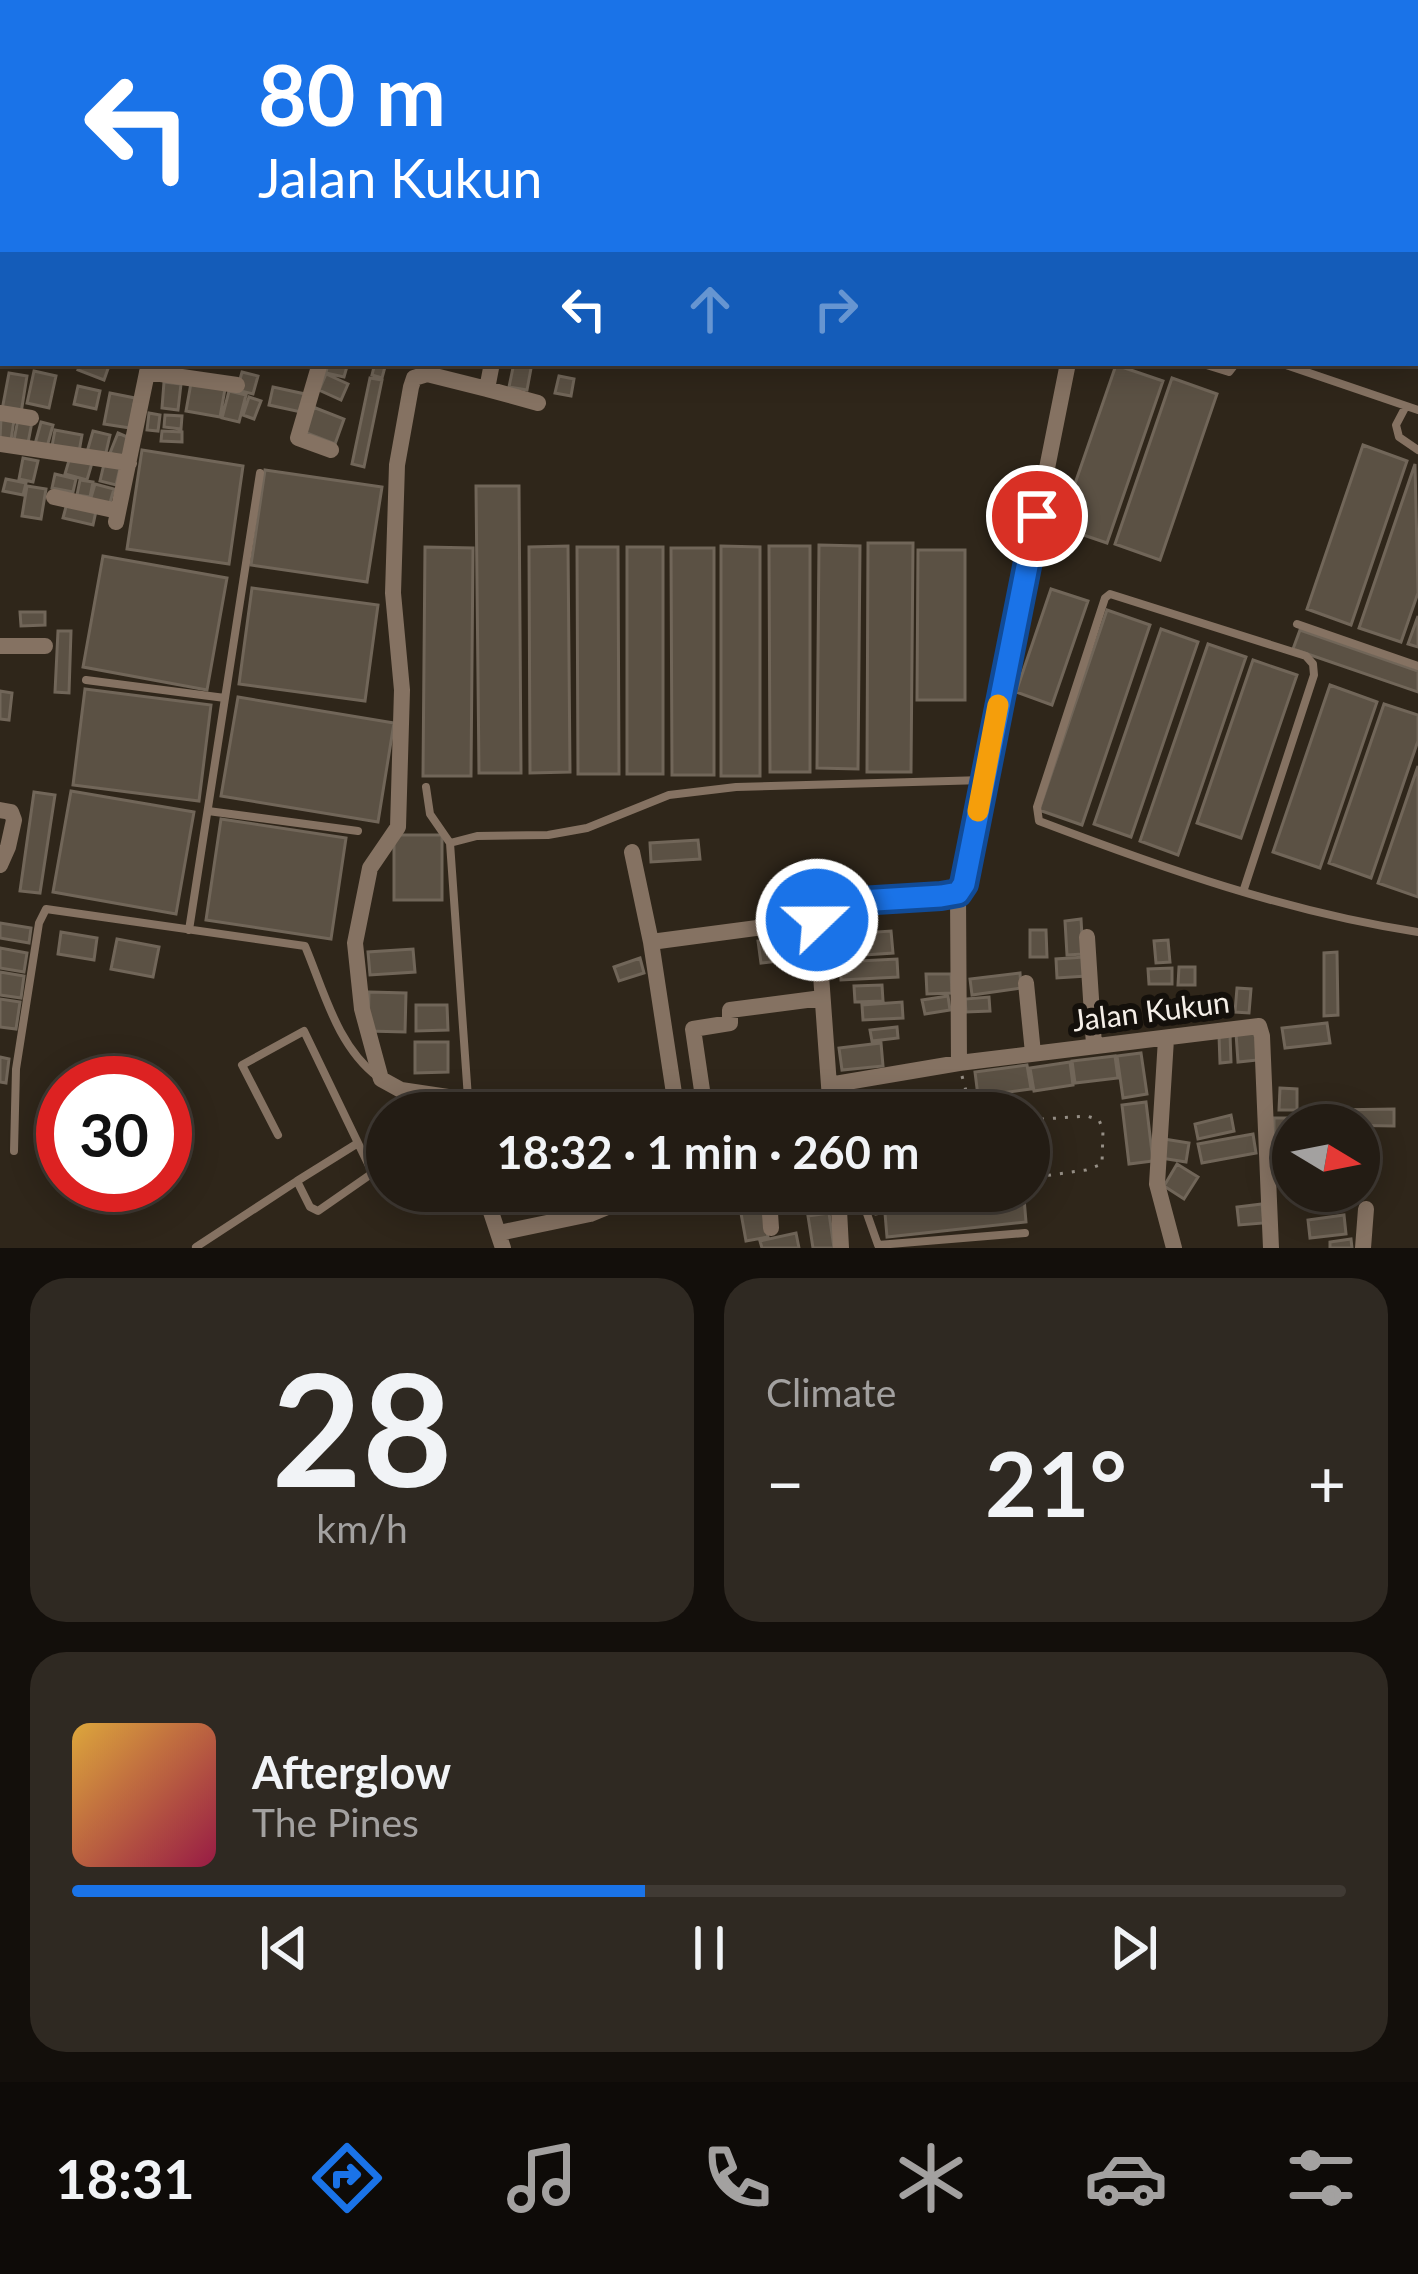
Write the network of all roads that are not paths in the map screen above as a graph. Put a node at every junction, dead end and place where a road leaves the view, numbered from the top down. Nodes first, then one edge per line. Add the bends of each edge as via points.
1 (319, 366) edge
2 (491, 366) edge
3 (1067, 366) edge
4 (1289, 366) edge
5 (148, 368) edge
6 (237, 385) dead end
7 (487, 389) junction
8 (538, 403) dead end
9 (1406, 406) junction
10 (1418, 410) edge
11 (0, 413) edge
12 (31, 418) dead end
13 (0, 444) edge
14 (331, 450) dead end
15 (1418, 450) edge
16 (129, 463) junction
17 (260, 472) dead end
18 (53, 497) dead end
19 (1298, 624) dead end
20 (0, 646) edge
21 (45, 646) dead end
22 (1418, 666) edge
23 (86, 680) dead end
24 (225, 698) junction
25 (984, 780) junction
26 (426, 787) dead end
27 (0, 810) edge
28 (208, 811) junction
29 (358, 831) dead end
30 (450, 843) junction
31 (632, 852) dead end
32 (0, 865) edge
33 (1243, 892) junction
34 (958, 893) junction
35 (817, 920) junction
36 (189, 930) junction
37 (1418, 932) edge
38 (1087, 937) dead end
39 (651, 942) junction
40 (1026, 983) dead end
41 (822, 998) junction
42 (1166, 1039) junction
43 (1094, 1045) junction
44 (1033, 1053) junction
45 (959, 1063) junction
46 (381, 1079) junction
47 (829, 1085) junction
48 (410, 1092) edge
49 (468, 1092) edge
50 (674, 1092) edge
51 (704, 1092) edge
52 (830, 1092) edge
53 (278, 1135) dead end
54 (358, 1143) junction
55 (14, 1151) dead end
56 (366, 1160) edge
57 (366, 1176) edge
58 (297, 1181) junction
59 (593, 1212) edge
60 (770, 1212) edge
61 (839, 1212) edge
62 (866, 1212) edge
63 (1366, 1212) edge
64 (771, 1228) dead end
65 (1024, 1233) dead end
66 (501, 1240) edge
67 (196, 1247) edge
68 (841, 1248) edge
69 (1174, 1248) edge
70 (1270, 1248) edge
71 (1363, 1248) edge

1 - 14 street via 298,438
2 - 7 street
3 - 25 street
4 - 9 lane
5 - 6 street
5 - 16 street
7 - 8 street
7 - 46 street via 414,378 397,465 398,826 370,868 356,943 362,1009
9 - 10 lane
9 - 15 lane via 1399,437
11 - 12 street
13 - 16 street
16 - 18 street via 117,517
17 - 24 lane
19 - 22 lane
20 - 21 street
23 - 24 lane
24 - 28 lane
25 - 30 lane via 736,787 669,795 587,828
25 - 34 street
26 - 30 lane via 430,814
27 - 32 street via 14,820
28 - 29 lane
28 - 36 lane
30 - 49 lane
31 - 39 street
33 - 33 lane via 1039,821 1107,595 1313,664
33 - 37 lane
34 - 35 street via 827,903
34 - 45 street
35 - 39 street
35 - 41 street
36 - 46 lane via 305,946 347,1042
36 - 55 lane via 43,913 16,1069
38 - 43 street
39 - 50 street
40 - 44 street
41 - 47 street
41 - 51 street via 730,1010 730,1023 693,1029
42 - 43 street, Jalan Kukun
42 - 69 street via 1156,1184
42 - 70 street, Jalan Kukun via 1262,1029
43 - 44 street, Jalan Kukun
44 - 45 street, Jalan Kukun
45 - 47 street, Jalan Kukun
46 - 48 street
47 - 52 street
53 - 54 lane via 242,1065 304,1030
54 - 56 lane
54 - 58 lane
57 - 58 lane via 313,1211
58 - 67 lane
59 - 66 street
60 - 64 street
61 - 68 street
62 - 65 lane via 878,1245
63 - 71 street

